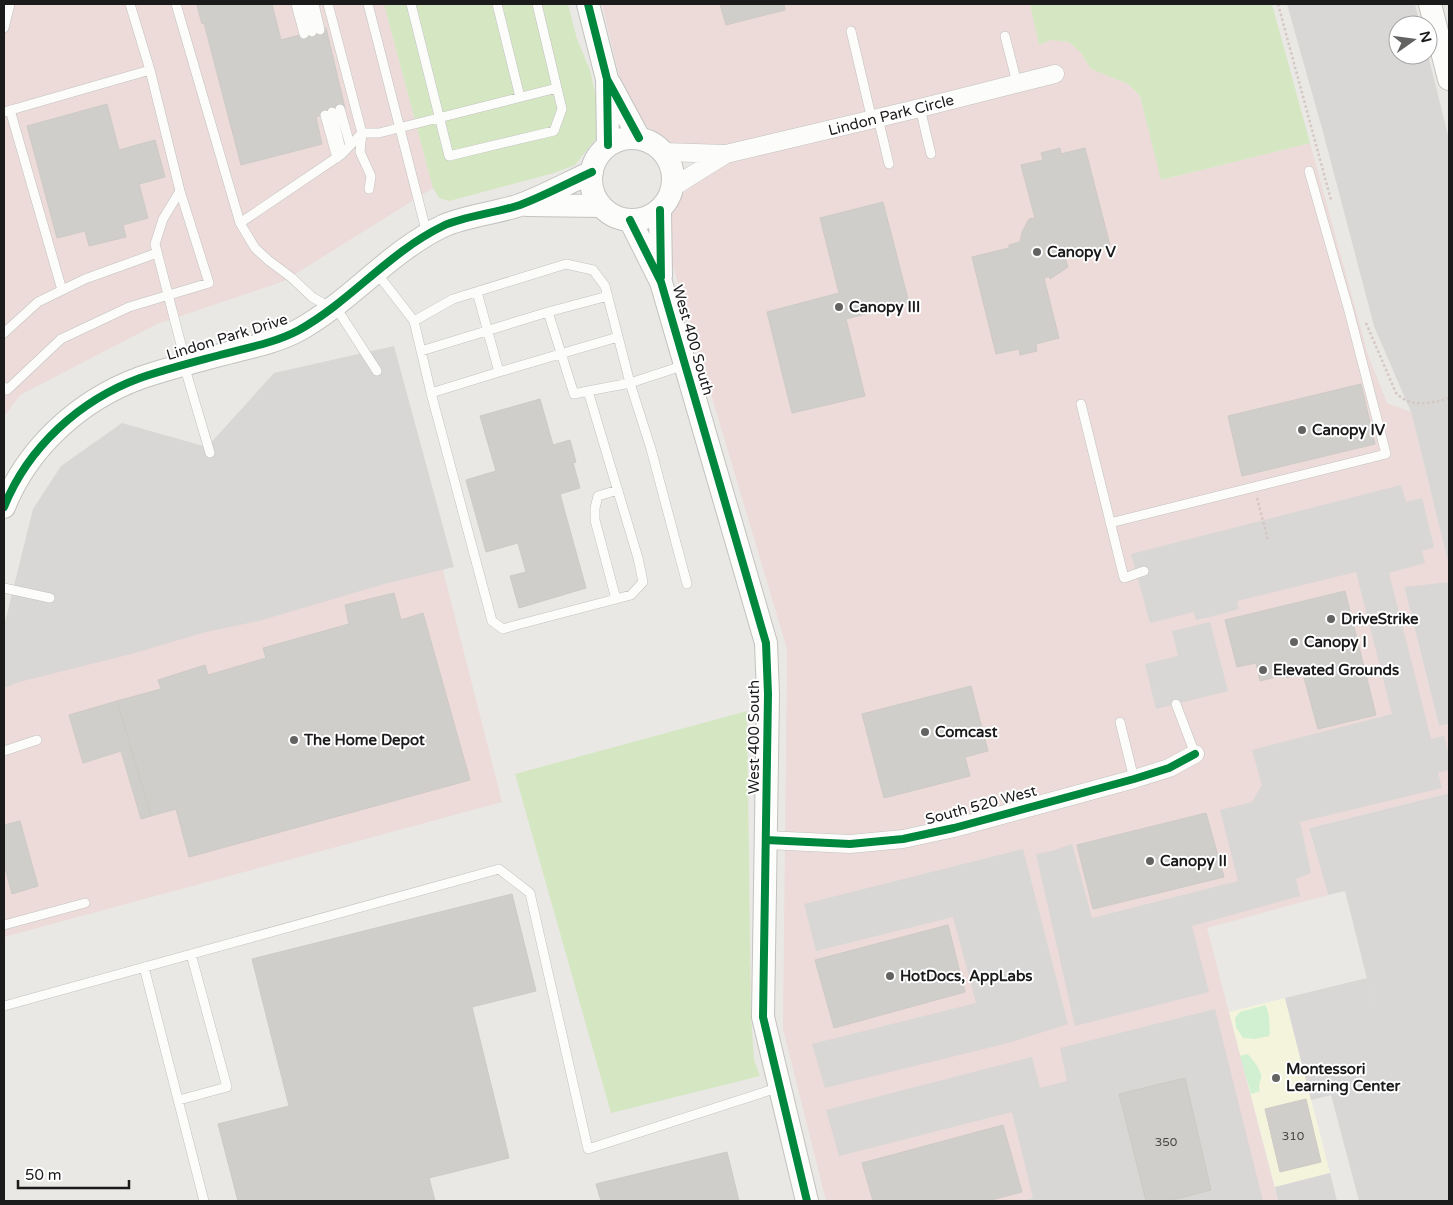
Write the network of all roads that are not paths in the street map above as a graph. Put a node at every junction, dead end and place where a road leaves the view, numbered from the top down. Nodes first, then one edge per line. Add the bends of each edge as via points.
1 (10, 4) edge
2 (130, 4) edge
3 (176, 4) edge
4 (296, 4) edge
5 (305, 4) edge
6 (314, 4) edge
7 (328, 4) edge
8 (368, 4) edge
9 (411, 4) edge
10 (497, 4) edge
11 (537, 4) edge
12 (588, 4) edge
13 (1430, 4) edge
14 (4, 28) edge
15 (851, 31) dead end
16 (312, 32) junction
17 (1005, 36) dead end
18 (150, 70) junction
19 (1055, 74) dead end
20 (607, 79) junction
21 (1449, 79) edge
22 (1017, 83) junction
23 (557, 88) junction
24 (520, 97) junction
25 (920, 108) junction
26 (7, 111) edge
27 (439, 117) junction
28 (875, 119) junction
29 (400, 127) junction
30 (362, 133) junction
31 (639, 138) junction
32 (350, 145) junction
33 (608, 145) junction
34 (664, 152) junction
35 (726, 154) junction
36 (930, 154) dead end
37 (340, 156) junction
38 (889, 164) dead end
39 (1309, 171) dead end
40 (592, 172) junction
41 (673, 187) junction
42 (369, 189) dead end
43 (180, 191) junction
44 (520, 205) junction
45 (601, 206) junction
46 (660, 210) junction
47 (630, 220) junction
48 (240, 222) junction
49 (427, 235) junction
50 (157, 253) junction
51 (376, 272) junction
52 (661, 282) junction
53 (62, 290) junction
54 (477, 292) junction
55 (168, 296) junction
56 (608, 296) junction
57 (332, 307) junction
58 (548, 312) junction
59 (414, 321) junction
60 (488, 331) junction
61 (4, 333) edge
62 (618, 337) junction
63 (421, 351) junction
64 (561, 354) junction
65 (185, 365) junction
66 (686, 365) junction
67 (378, 371) dead end
68 (498, 372) junction
69 (630, 383) junction
70 (4, 387) edge
71 (588, 391) junction
72 (431, 392) junction
73 (1080, 404) dead end
74 (210, 453) dead end
75 (618, 490) junction
76 (4, 507) edge
77 (1110, 523) junction
78 (1144, 571) dead end
79 (687, 584) dead end
80 (4, 588) edge
81 (50, 598) dead end
82 (616, 599) junction
83 (1176, 704) dead end
84 (1120, 722) dead end
85 (38, 740) dead end
86 (4, 751) edge
87 (1195, 754) joint
88 (1134, 779) junction
89 (766, 840) junction
90 (85, 903) dead end
91 (4, 925) edge
92 (190, 954) junction
93 (144, 967) junction
94 (4, 1006) edge
95 (780, 1087) junction
96 (179, 1100) junction
97 (204, 1201) edge
98 (807, 1201) edge

1 - 14 lane
2 - 18 lane
3 - 48 lane
4 - 16 lane
5 - 16 lane
6 - 16 lane
7 - 30 lane
8 - 29 lane
9 - 27 lane
10 - 24 lane
11 - 23 lane
12 - 20 street
13 - 21 street
15 - 28 lane
17 - 22 lane
18 - 26 lane
18 - 43 lane
19 - 22 street, Lindon Park Circle
20 - 31 street
20 - 33 street
22 - 25 street, Lindon Park Circle
23 - 24 lane
23 - 27 lane via 562,109 554,132 450,156
24 - 27 lane
25 - 28 street, Lindon Park Circle
25 - 36 lane
26 - 53 lane
27 - 29 lane
28 - 35 street, Lindon Park Circle
28 - 38 lane
29 - 30 lane via 379,133
29 - 49 lane
30 - 32 lane
30 - 42 lane via 360,152 371,176
31 - 33 street via 624,138
31 - 34 street
32 - 37 lane
32 - 37 lane via 332,112
33 - 40 street via 598,156
34 - 35 street
34 - 41 street via 673,173
35 - 41 street
37 - 48 lane
39 - 77 lane via 1386,454
40 - 44 street, Lindon Park Drive
40 - 45 street via 592,186
41 - 46 street
43 - 50 lane via 163,219 155,244
43 - 55 lane via 209,283
44 - 45 street, Lindon Park Drive
44 - 49 street, Lindon Park Drive via 445,225
45 - 47 street via 612,215
46 - 47 street via 644,219
46 - 52 street, West 400 South
47 - 52 street, West 400 South
48 - 57 lane via 255,248 312,297
49 - 51 street, Lindon Park Drive
50 - 53 lane
50 - 55 lane
51 - 57 street, Lindon Park Drive
51 - 59 lane
52 - 66 street, West 400 South
53 - 61 lane via 38,302
54 - 56 lane via 566,264 593,270
54 - 59 lane via 453,299
54 - 60 lane
55 - 65 lane
55 - 70 lane via 129,307 61,339 7,390
56 - 58 lane
56 - 62 lane
57 - 65 street, Lindon Park Drive via 299,330 275,340
57 - 67 lane
58 - 60 lane
58 - 64 lane
59 - 63 lane
60 - 63 lane
60 - 68 lane
62 - 64 lane
62 - 69 lane
63 - 72 lane
64 - 68 lane
64 - 71 lane via 574,394
65 - 74 lane
65 - 76 street, Lindon Park Drive via 140,378 114,390 67,420 34,454
66 - 69 lane
66 - 89 street, West 400 South via 766,643
68 - 72 lane
69 - 71 lane
69 - 79 lane
71 - 75 lane
72 - 82 lane via 492,621 503,629
73 - 77 lane
75 - 82 lane via 598,496 595,508 595,520
75 - 82 lane via 644,582 631,595
77 - 78 lane via 1124,578
80 - 81 lane
83 - 87 lane
84 - 88 lane
85 - 86 lane
87 - 88 street, South 520 West via 1169,768
88 - 89 street, South 520 West via 903,839 850,844
89 - 95 street, West 400 South via 763,1017
90 - 91 lane
92 - 93 lane
92 - 95 lane via 499,869 530,893 588,1149
92 - 96 lane via 227,1087
93 - 94 lane
93 - 96 lane
95 - 98 street, West 400 South
96 - 97 lane

